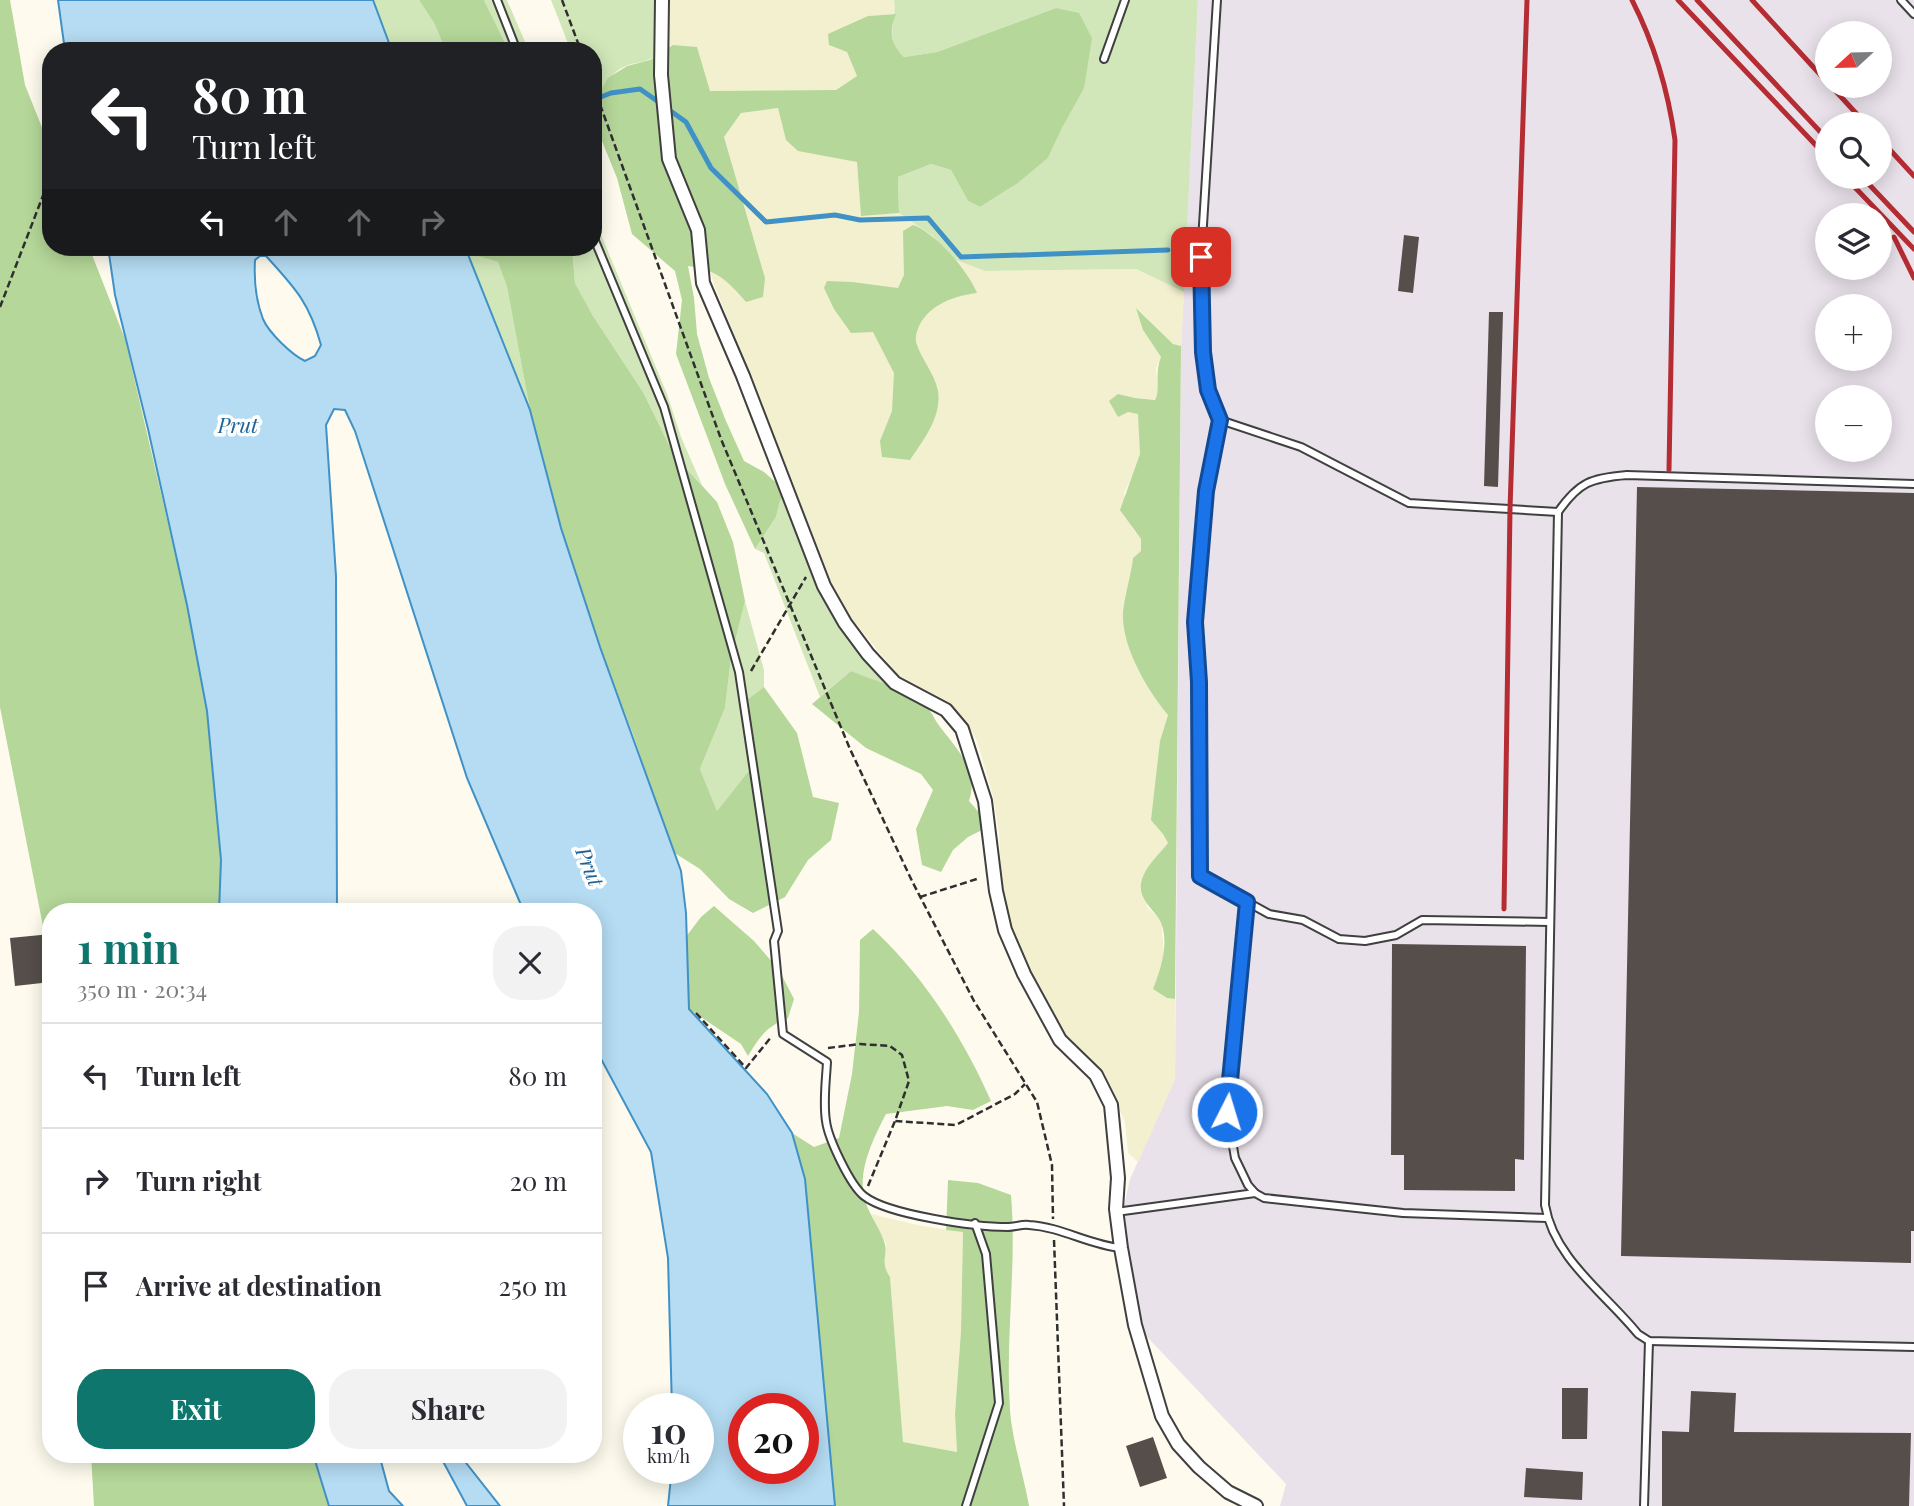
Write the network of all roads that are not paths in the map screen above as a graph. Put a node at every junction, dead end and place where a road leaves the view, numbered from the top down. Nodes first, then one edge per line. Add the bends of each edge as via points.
1 (497, 0) edge
2 (662, 0) edge
3 (1125, 0) edge
4 (1217, 0) edge
5 (1901, 0) edge
6 (1914, 14) edge
7 (513, 42) edge
8 (1104, 59) dead end
9 (601, 256) edge
10 (1220, 420) junction
11 (1914, 484) edge
12 (1558, 512) junction
13 (1247, 902) junction
14 (1550, 922) junction
15 (1255, 1193) junction
16 (1116, 1212) junction
17 (1547, 1218) junction
18 (975, 1223) junction
19 (1121, 1248) junction
20 (1648, 1341) junction
21 (1914, 1347) edge
22 (966, 1506) edge
23 (1256, 1506) edge
24 (1644, 1506) edge

1 - 7 lane
2 - 16 street via 661,75 669,159 698,230 703,283 824,586 868,654 895,683 946,710 962,729 985,801 1005,930 1060,1040 1096,1075 1111,1105 1118,1178
3 - 8 lane
4 - 10 lane via 1201,257 1203,352 1208,390
5 - 6 lane
9 - 18 lane via 664,407 738,671 778,931 774,941 783,1034 827,1062 826,1121 846,1171 864,1196 924,1218
10 - 12 lane via 1301,447 1409,503
10 - 13 lane via 1206,491 1195,622 1200,876
11 - 12 lane via 1627,475 1602,477 1571,493
12 - 14 lane
13 - 14 lane via 1269,914 1303,920 1339,939 1365,941 1396,935 1422,920
13 - 15 lane via 1227,1112 1236,1158
14 - 17 lane
15 - 16 lane
15 - 17 lane via 1264,1198 1402,1213
16 - 19 street
17 - 20 lane via 1582,1273
18 - 19 lane via 1053,1227 1101,1246
18 - 22 lane via 986,1254 999,1403
19 - 23 street via 1135,1325 1162,1416 1178,1444 1199,1466 1228,1492
20 - 21 lane
20 - 24 lane

